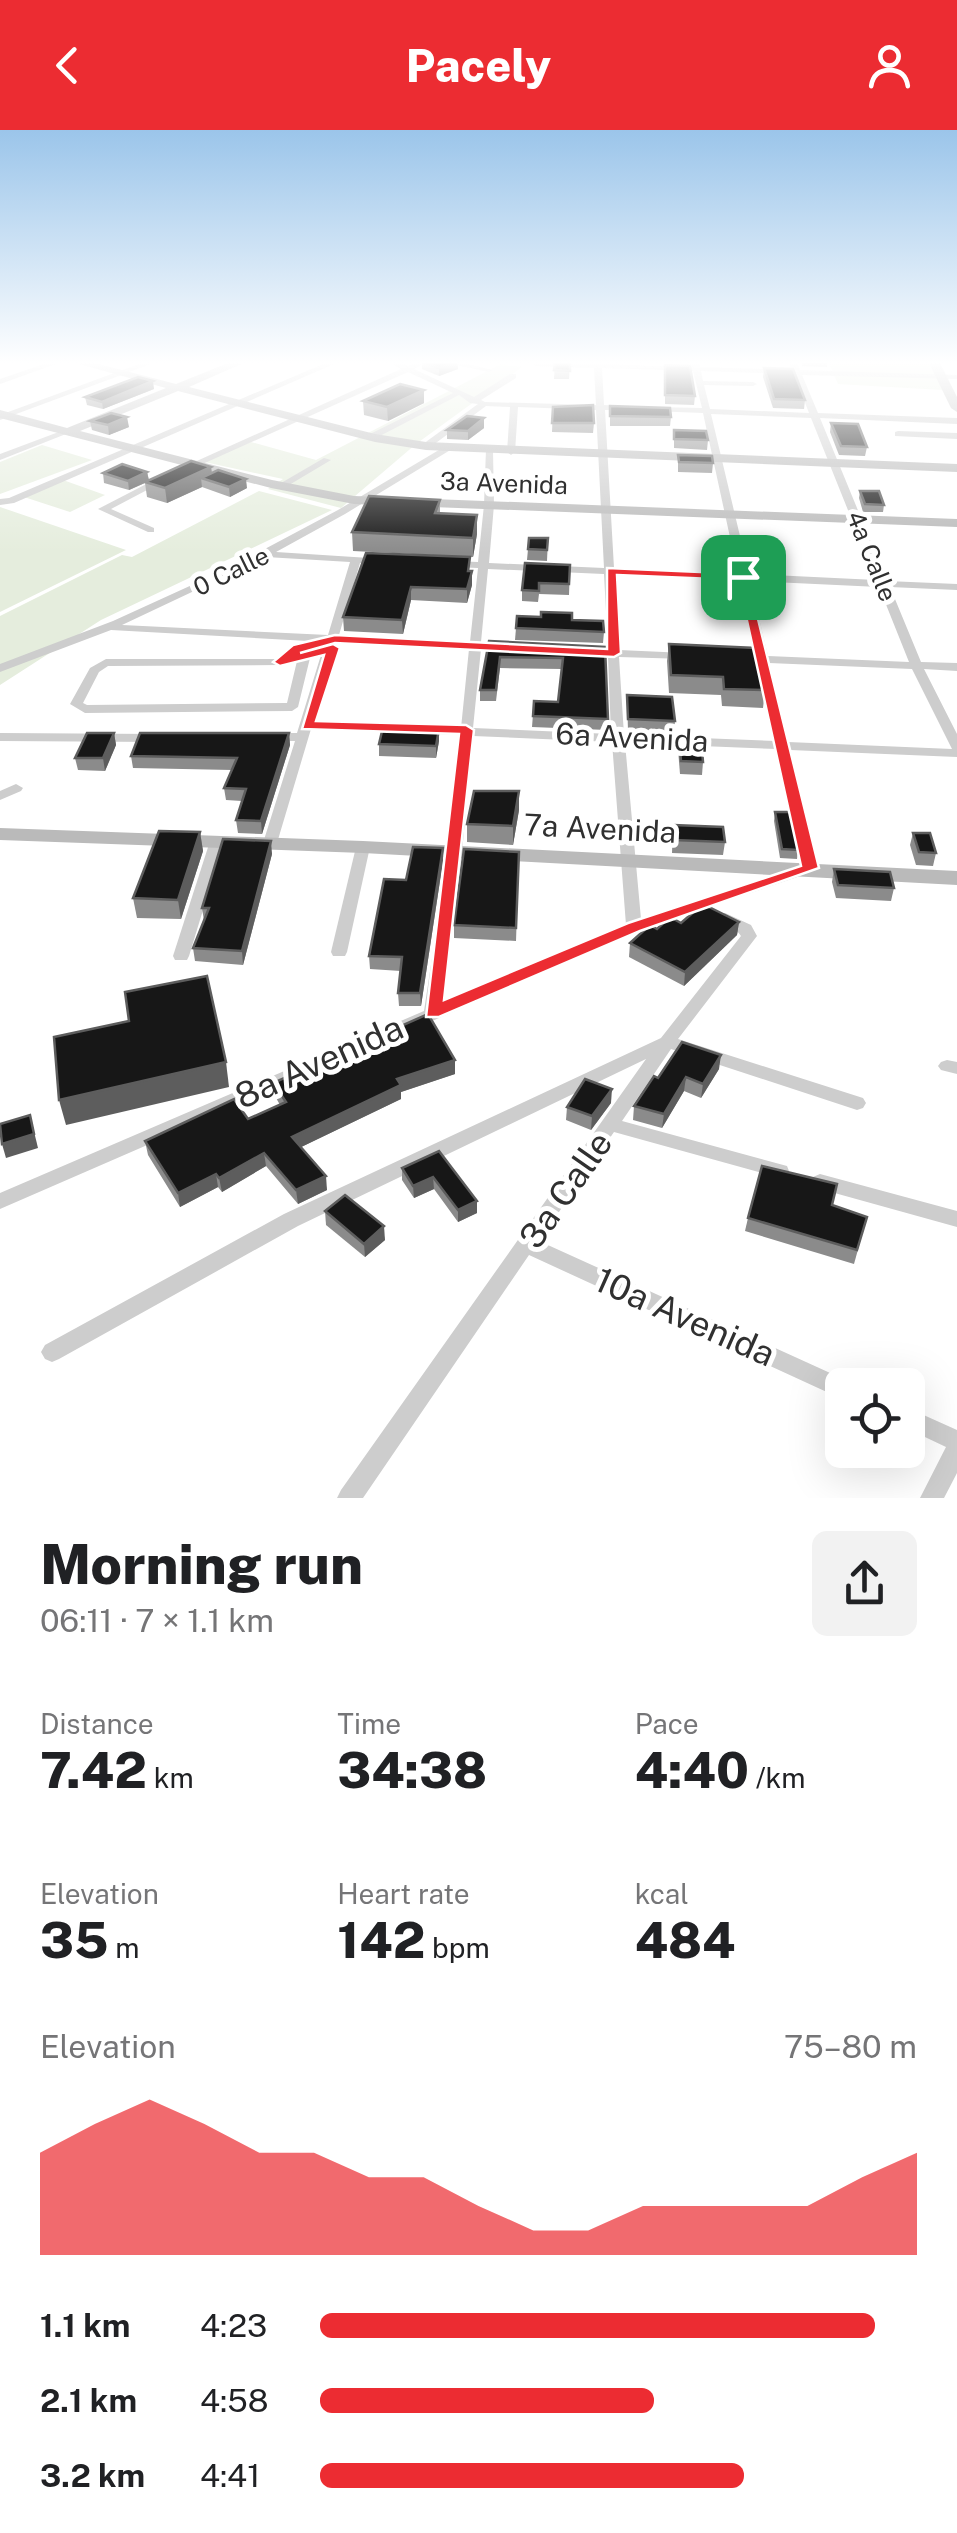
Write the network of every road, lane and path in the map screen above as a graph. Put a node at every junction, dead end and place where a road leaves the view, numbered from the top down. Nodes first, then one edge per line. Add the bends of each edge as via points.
1 (38, 425) edge
2 (84, 425) edge
3 (187, 425) edge
4 (283, 425) edge
5 (324, 425) edge
6 (395, 425) edge
7 (455, 425) edge
8 (513, 425) edge
9 (601, 425) edge
10 (709, 425) edge
11 (816, 425) edge
12 (67, 432) junction
13 (898, 434) dead end
14 (957, 436) edge
15 (371, 437) junction
16 (426, 446) junction
17 (133, 448) junction
18 (449, 448) junction
19 (489, 451) junction
20 (511, 452) junction
21 (602, 455) junction
22 (0, 458) edge
23 (327, 460) dead end
24 (717, 460) junction
25 (194, 464) junction
26 (832, 464) junction
27 (957, 468) edge
28 (280, 486) junction
29 (366, 500) junction
30 (6, 501) edge
31 (488, 505) junction
32 (607, 510) junction
33 (730, 515) junction
34 (858, 518) junction
35 (957, 522) edge
36 (150, 530) dead end
37 (267, 554) junction
38 (356, 560) junction
39 (391, 561) edge
40 (444, 564) edge
41 (480, 565) junction
42 (611, 571) junction
43 (743, 577) junction
44 (882, 583) junction
45 (957, 586) edge
46 (114, 628) junction
47 (334, 643) junction
48 (474, 646) junction
49 (526, 648) edge
50 (579, 651) edge
51 (614, 653) junction
52 (693, 656) edge
53 (304, 658) junction
54 (747, 658) edge
55 (765, 659) junction
56 (280, 662) junction
57 (916, 665) junction
58 (957, 666) edge
59 (0, 668) edge
60 (466, 730) junction
61 (305, 731) junction
62 (0, 737) edge
63 (171, 738) edge
64 (265, 738) edge
65 (618, 738) junction
66 (782, 745) junction
67 (957, 750) edge
68 (16, 788) dead end
69 (0, 796) edge
70 (0, 834) edge
71 (217, 842) junction
72 (270, 843) junction
73 (362, 847) junction
74 (455, 852) junction
75 (628, 861) junction
76 (810, 868) junction
77 (957, 878) edge
78 (698, 904) junction
79 (634, 927) junction
80 (339, 952) dead end
81 (182, 956) dead end
82 (432, 1012) junction
83 (666, 1042) junction
84 (857, 1103) dead end
85 (612, 1125) junction
86 (0, 1201) edge
87 (957, 1219) edge
88 (527, 1245) junction
89 (52, 1352) dead end
90 (825, 1381) edge
91 (925, 1426) edge
92 (957, 1441) edge
93 (957, 1450) edge
94 (349, 1498) edge
95 (932, 1498) edge

1 - 12 main road, 3a Avenida
2 - 12 main road
3 - 17 street
4 - 25 street
5 - 15 main road
6 - 15 street
7 - 16 street
8 - 20 street
9 - 21 street
10 - 24 street
11 - 26 street, 4a Calle
12 - 17 main road, 3a Avenida
12 - 22 street
13 - 14 street
15 - 16 main road
16 - 18 main road
17 - 25 main road, 3a Avenida
17 - 30 street
18 - 19 main road
18 - 29 street, 0 Calle
19 - 20 main road
19 - 31 street
20 - 21 main road
21 - 24 main road
21 - 32 street
23 - 28 street
24 - 26 main road
24 - 33 street
25 - 28 main road, 3a Avenida
25 - 36 street via 103,509
26 - 27 main road
26 - 34 street, 4a Calle
28 - 29 main road, 3a Avenida
29 - 31 main road, 3a Avenida
29 - 37 street, 0 Calle
31 - 32 main road, 3a Avenida
31 - 41 street
32 - 33 main road, 3a Avenida
32 - 42 street
33 - 34 main road, 3a Avenida
33 - 43 street
34 - 35 main road, 3a Avenida
34 - 44 street, 4a Calle
37 - 38 street
37 - 46 street, 0 Calle
38 - 39 street
38 - 47 street
40 - 41 street
41 - 42 street
41 - 48 street
42 - 43 street
42 - 51 street
43 - 44 street
43 - 55 street
44 - 45 street
44 - 57 street, 4a Calle
46 - 47 street
46 - 59 street, 0 Calle
47 - 48 street
47 - 53 street
47 - 56 street via 298,648
47 - 61 street
48 - 49 street
48 - 60 street
50 - 51 street
51 - 52 street
51 - 65 street
53 - 56 street
53 - 56 street via 292,706 85,710 76,704 94,670 106,664
54 - 55 street
55 - 57 street
55 - 66 street
57 - 58 street
57 - 67 street, 4a Calle
60 - 61 street, 6a Avenida
60 - 65 street, 6a Avenida
60 - 74 street
61 - 64 street, 6a Avenida
61 - 72 street
62 - 63 street
65 - 66 street, 6a Avenida
65 - 75 street
66 - 67 street, 6a Avenida
66 - 76 street
68 - 69 street
70 - 71 main road, 7a Avenida
71 - 72 main road, 7a Avenida
71 - 81 street
72 - 73 main road, 7a Avenida
73 - 74 main road, 7a Avenida
73 - 80 street
74 - 75 main road, 7a Avenida
74 - 82 street
75 - 76 main road, 7a Avenida
75 - 79 street
76 - 77 main road, 7a Avenida
76 - 78 street, 8a Avenida
78 - 79 street, 8a Avenida
78 - 83 street, 3a Calle via 749,932
79 - 82 street, 8a Avenida
82 - 86 street, 8a Avenida
83 - 84 street
83 - 85 street, 3a Calle
83 - 89 street via 291,1220
85 - 87 street
85 - 88 street, 3a Calle
88 - 90 street, 10a Avenida
88 - 94 street, 3a Calle
91 - 92 street
93 - 95 street

